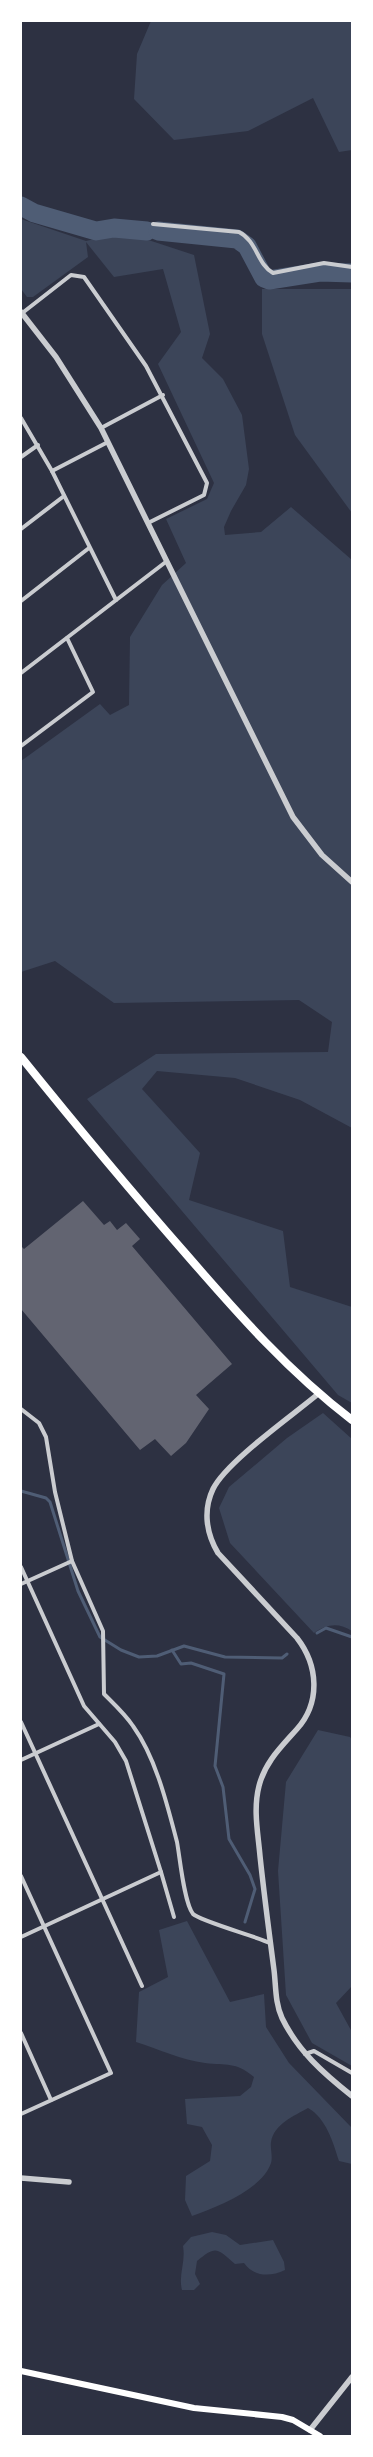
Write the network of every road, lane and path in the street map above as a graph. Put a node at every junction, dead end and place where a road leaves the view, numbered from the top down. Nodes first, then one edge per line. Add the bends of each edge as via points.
1 (153, 224) dead end
2 (352, 267) edge
3 (21, 314) edge
4 (163, 394) junction
5 (21, 418) edge
6 (101, 428) junction
7 (108, 442) junction
8 (38, 445) junction
9 (21, 458) edge
10 (52, 471) junction
11 (64, 496) junction
12 (148, 523) junction
13 (21, 529) edge
14 (89, 548) junction
15 (167, 561) junction
16 (116, 600) junction
17 (21, 601) edge
18 (67, 638) junction
19 (21, 673) edge
20 (21, 746) edge
21 (352, 882) edge
22 (21, 1057) edge
23 (318, 1394) junction
24 (21, 1408) edge
25 (352, 1420) edge
26 (72, 1560) junction
27 (21, 1567) edge
28 (28, 1581) junction
29 (21, 1584) edge
30 (21, 1722) edge
31 (99, 1724) junction
32 (36, 1753) junction
33 (21, 1760) edge
34 (161, 1872) junction
35 (21, 1876) edge
36 (102, 1900) junction
37 (174, 1917) dead end
38 (44, 1926) junction
39 (21, 1937) edge
40 (270, 1943) junction
41 (142, 1986) dead end
42 (21, 2033) edge
43 (304, 2054) junction
44 (352, 2073) edge
45 (352, 2096) edge
46 (51, 2100) junction
47 (21, 2114) edge
48 (21, 2178) edge
49 (69, 2182) dead end
50 (21, 2371) edge
51 (352, 2378) edge
52 (310, 2430) junction
53 (320, 2436) edge

1 - 2 street via 239,232 248,238 268,270 273,273 324,263
3 - 4 street via 71,275 84,277 137,351
3 - 6 street via 56,357
4 - 6 street
4 - 12 street via 207,484 204,495
5 - 8 street
6 - 7 street
7 - 10 street
7 - 12 street
8 - 9 street
8 - 10 street
10 - 11 street
11 - 13 street
11 - 14 street
12 - 15 street
14 - 16 street
14 - 17 street
15 - 16 street
15 - 21 street via 293,817 322,856
16 - 18 street
18 - 19 street
18 - 20 street via 93,692
22 - 23 highway via 117,1176 253,1332
23 - 25 highway
23 - 40 street via 224,1473 213,1488 207,1513 210,1538 218,1553 298,1638 310,1659 314,1676 309,1710 298,1729 283,1743 265,1768 256,1800
24 - 26 street via 39,1423 46,1437 55,1492
26 - 28 street
26 - 40 street via 87,1600 103,1631 104,1694 132,1724 141,1738 177,1842 188,1901 193,1913 206,1921
27 - 28 street
28 - 29 street
28 - 31 street via 84,1706
30 - 32 street
31 - 32 street
31 - 34 street via 115,1742 126,1761
32 - 33 street
32 - 36 street
34 - 36 street
34 - 37 street
35 - 38 street
36 - 38 street
36 - 41 street
38 - 39 street
38 - 46 street via 111,2073
40 - 43 street via 281,2015
42 - 46 street
43 - 44 street via 314,2051
43 - 45 street
46 - 47 street
48 - 49 street
50 - 52 main road via 194,2408 282,2417
51 - 52 street
52 - 53 main road

